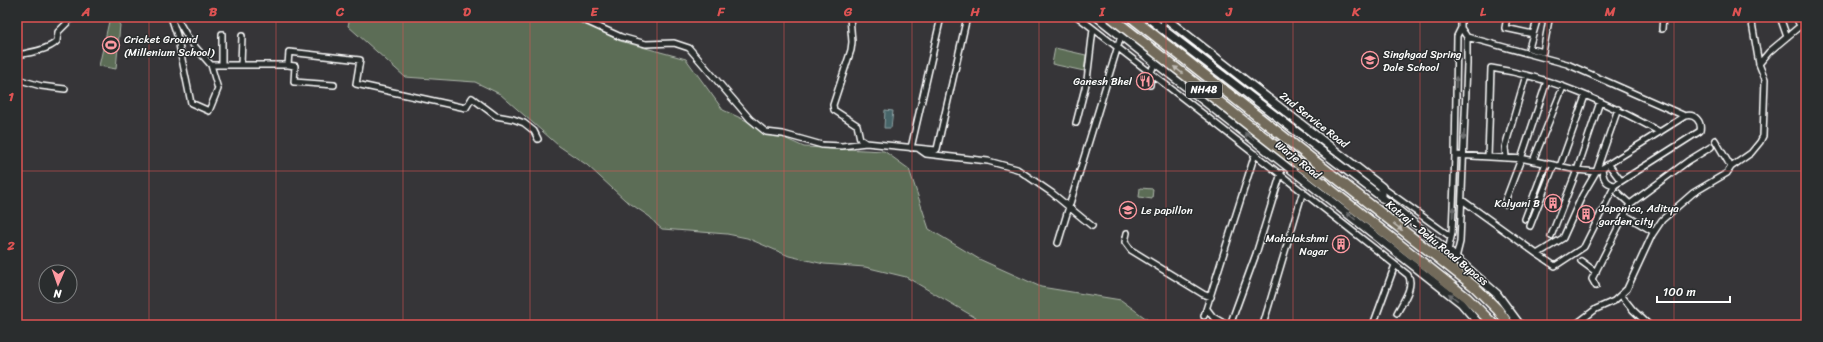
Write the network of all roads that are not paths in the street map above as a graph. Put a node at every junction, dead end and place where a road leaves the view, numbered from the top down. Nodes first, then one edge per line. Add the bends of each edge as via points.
1 (73, 17) edge
2 (171, 17) edge
3 (176, 17) edge
4 (577, 17) edge
5 (850, 17) edge
6 (941, 17) edge
7 (967, 17) edge
8 (1078, 17) edge
9 (1097, 17) edge
10 (1111, 17) edge
11 (1131, 17) edge
12 (1147, 17) edge
13 (1165, 17) edge
14 (1461, 17) edge
15 (1507, 17) edge
16 (1539, 17) edge
17 (1663, 17) edge
18 (1751, 17) edge
19 (1780, 17) edge
20 (1796, 17) edge
21 (1806, 21) edge
22 (1800, 26) junction
23 (1162, 28) junction
24 (1461, 28) junction
25 (1093, 29) junction
26 (1662, 29) dead end
27 (222, 34) dead end
28 (1533, 34) junction
29 (242, 36) dead end
30 (1121, 36) junction
31 (1466, 37) junction
32 (1787, 37) junction
33 (1118, 47) junction
34 (17, 55) edge
35 (1145, 55) junction
36 (1155, 62) junction
37 (1758, 64) junction
38 (210, 65) junction
39 (222, 65) junction
40 (241, 65) junction
41 (288, 65) junction
42 (1151, 72) junction
43 (1526, 75) junction
44 (17, 79) edge
45 (1547, 80) junction
46 (334, 85) dead end
47 (1150, 85) dead end
48 (1563, 87) junction
49 (65, 89) dead end
50 (1584, 96) junction
51 (1600, 102) junction
52 (1618, 109) junction
53 (1686, 116) junction
54 (1076, 123) dead end
55 (1235, 126) junction
56 (1660, 132) junction
57 (1231, 136) junction
58 (538, 139) dead end
59 (1715, 140) dead end
60 (866, 143) junction
61 (1711, 147) dead end
62 (911, 148) junction
63 (918, 148) junction
64 (1255, 154) junction
65 (1455, 155) junction
66 (1463, 156) junction
67 (1488, 157) junction
68 (1506, 158) junction
69 (1521, 159) junction
70 (1533, 161) junction
71 (1546, 164) junction
72 (1608, 165) junction
73 (1557, 166) junction
74 (1731, 167) junction
75 (1602, 168) junction
76 (1577, 170) junction
77 (1596, 172) junction
78 (1281, 173) junction
79 (1621, 181) junction
80 (1615, 185) junction
81 (1382, 187) junction
82 (1303, 191) junction
83 (1618, 193) dead end
84 (1382, 198) junction
85 (1464, 202) junction
86 (1504, 204) dead end
87 (1630, 204) junction
88 (1069, 207) junction
89 (1624, 214) junction
90 (1526, 219) dead end
91 (1092, 226) dead end
92 (1530, 226) dead end
93 (1654, 232) junction
94 (1127, 233) dead end
95 (1551, 236) dead end
96 (1451, 237) junction
97 (1058, 243) dead end
98 (1448, 251) junction
99 (1537, 254) junction
100 (1456, 258) junction
101 (1581, 261) dead end
102 (1395, 265) junction
103 (1596, 272) junction
104 (1596, 286) dead end
105 (1621, 295) junction
106 (1211, 297) junction
107 (1207, 309) junction
108 (1397, 314) dead end
109 (1204, 316) dead end
110 (1229, 324) edge
111 (1238, 325) edge
112 (1263, 325) edge
113 (1373, 325) edge
114 (1480, 325) edge
115 (1494, 325) edge
116 (1509, 325) edge
117 (1520, 325) edge
118 (1575, 325) edge
119 (1649, 325) edge

1 - 34 street via 58,32 58,41 53,45
2 - 38 street via 190,103 208,111 218,90
3 - 38 street via 190,41
4 - 60 street via 621,37 646,44 674,42 689,48 750,119 766,132 822,145
5 - 60 street via 852,42 833,108 836,113 857,125 860,139
6 - 62 street
7 - 63 street via 937,150
8 - 25 street
9 - 30 street, Warje Road
115 -> 10 highway, NH48, bridge via 1467,298
11 -> 116 highway, Katraj - Dehu Road Bypass / NH48, bridge via 1475,287
12 - 23 street, Warje Road
13 - 23 street
13 - 81 street, 2nd Service Road
14 - 24 street
15 - 28 street via 1505,28
16 - 28 street
16 - 28 street via 1549,20 1543,52 1529,48
17 - 26 street
18 - 37 street
19 - 32 street
20 - 22 street
21 - 22 street
22 - 32 street
23 - 35 street
23 - 84 street, Warje Road
24 - 31 street
65 -> 24 street via 1457,36
25 - 33 street
25 - 54 street via 1087,80
27 - 39 street
29 - 40 street
30 - 33 street
30 - 35 street, Warje Road
31 - 53 street via 1567,64
31 -> 66 street
32 - 37 street
33 - 42 street
33 - 88 street
35 - 36 street, Warje Road
36 - 42 street
36 - 55 street, Warje Road
37 - 74 street via 1765,79 1763,136 1751,153
38 - 39 street
39 - 40 street
40 - 41 street
41 - 46 street via 295,66 294,82
41 - 58 street via 289,52 360,60 356,84 466,108 472,98 496,116 524,123 534,131
42 - 47 street
42 - 57 street
43 - 45 street
43 - 67 street via 1491,68
43 - 68 street via 1505,147
44 - 49 street
45 - 48 street
45 - 69 street
48 - 50 street
48 - 70 street
50 - 51 street
50 - 73 street
51 - 52 street
51 - 76 street
52 - 56 street
52 - 77 street
53 - 56 street
53 - 79 street via 1690,114 1696,117 1701,126 1700,131
55 - 57 street
114 -> 55 street, Warje Road via 1461,303
56 - 72 street
57 - 64 street
59 - 74 street
60 - 62 street
61 - 87 street via 1663,178
62 - 63 street
63 - 88 street via 926,154 988,161 1017,169
64 - 78 street
64 - 106 street
65 - 66 street
96 -> 65 street
66 - 67 street
66 - 85 street
67 - 68 street
68 - 69 street
69 - 70 street
69 - 86 street
70 - 71 street
71 - 73 street
71 - 90 street
72 - 75 street
72 - 79 street
73 - 76 street
73 - 92 street
74 - 93 street via 1726,173 1692,193 1662,220
75 - 77 street
75 - 80 street via 1604,180
76 - 77 street
76 - 95 street
77 - 99 street via 1563,238
78 - 82 street
78 - 110 street via 1256,254
79 - 80 street
80 - 99 street via 1584,247 1555,266
81 - 84 street
81 - 96 street, 2nd Service Road
82 - 102 street
82 - 112 street
83 - 87 street
84 - 98 street, Warje Road
85 - 99 street
85 - 100 street
87 - 89 street
88 - 91 street
88 - 97 street
89 - 93 street
89 - 103 street
93 - 105 street via 1627,289
94 - 106 street via 1125,242 1131,250
96 - 98 street
98 - 100 street, Warje Road
100 - 117 street, Warje Road via 1497,294
101 - 103 street
102 - 108 street via 1408,275 1411,284
102 - 113 street
103 - 104 street via 1592,279
105 - 118 street
105 - 119 street
106 - 107 street
107 - 109 street
107 - 110 street via 1213,317
110 - 111 street

